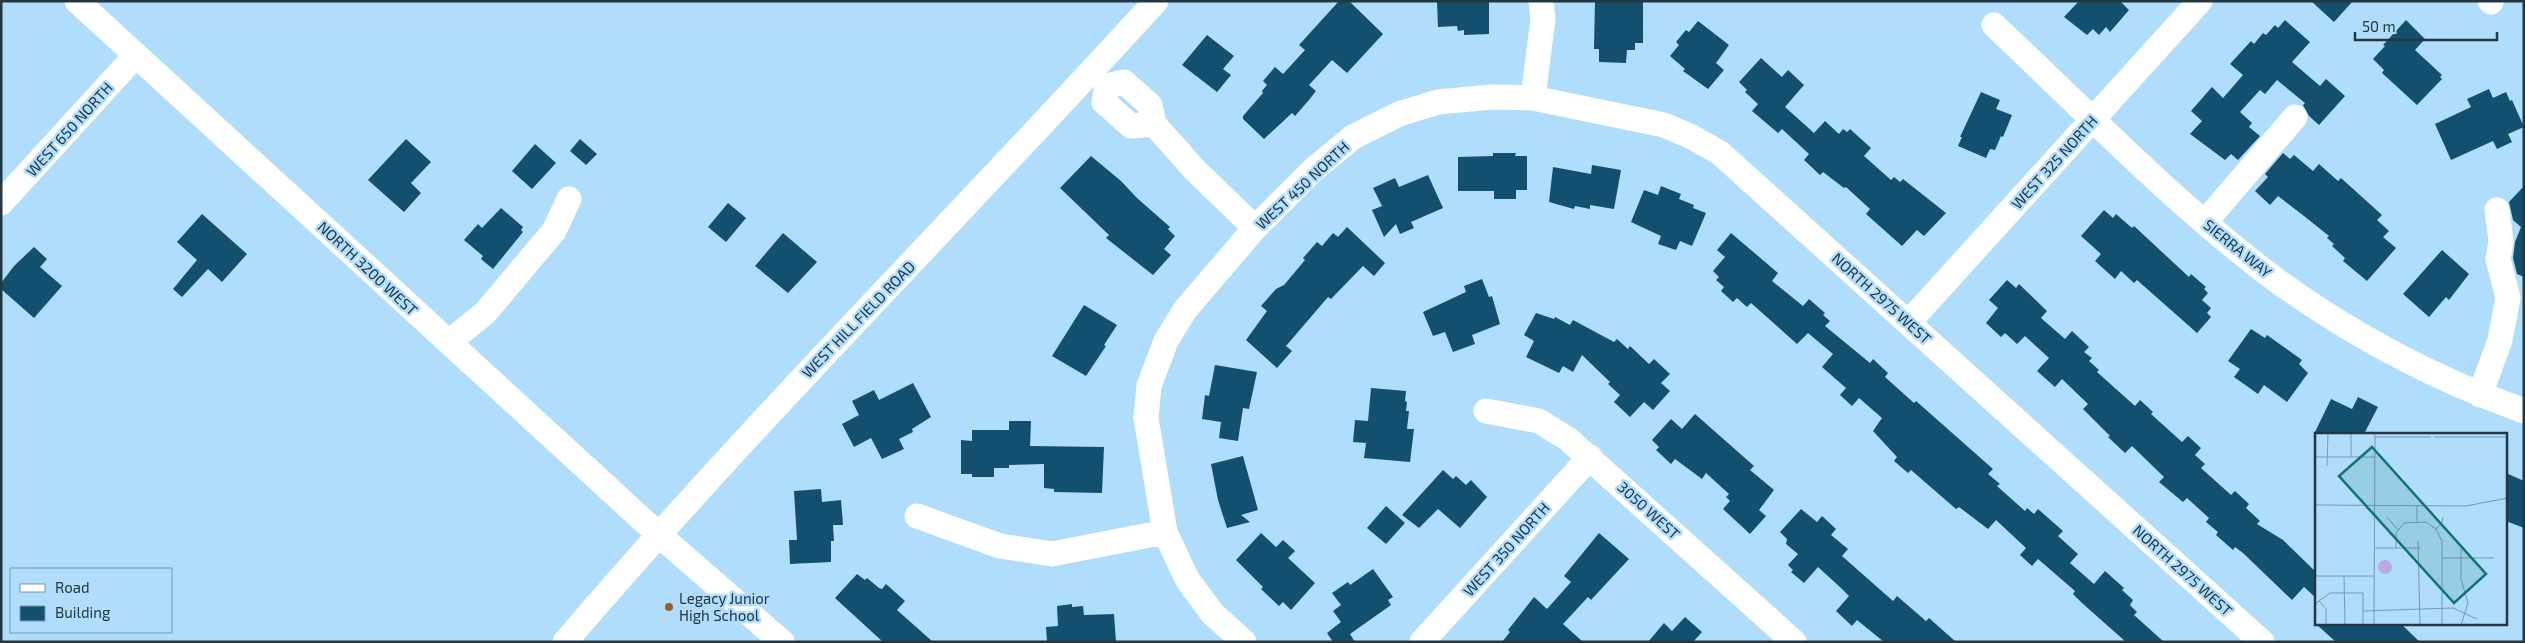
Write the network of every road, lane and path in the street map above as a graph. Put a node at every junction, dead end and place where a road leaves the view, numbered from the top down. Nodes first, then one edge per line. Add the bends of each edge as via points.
1 (77, 1) edge
2 (1156, 1) edge
3 (1541, 1) edge
4 (2200, 1) edge
5 (1994, 25) dead end
6 (136, 55) junction
7 (1099, 79) junction
8 (1533, 98) junction
9 (2296, 117) dead end
10 (2093, 119) junction
11 (569, 199) dead end
12 (1, 203) edge
13 (2497, 210) dead end
14 (2205, 222) junction
15 (1255, 228) junction
16 (1910, 322) junction
17 (449, 342) junction
18 (2480, 395) junction
19 (1486, 411) dead end
20 (2524, 411) edge
21 (1590, 457) junction
22 (917, 516) dead end
23 (1165, 532) junction
24 (658, 534) junction
25 (565, 642) edge
26 (782, 642) edge
27 (1244, 642) edge
28 (1422, 642) edge
29 (1794, 642) edge
30 (2262, 642) edge

1 - 6 street, NORTH 3200 WEST
2 - 7 street, WEST HILL FIELD ROAD
3 - 8 street via 1543,19
4 - 10 street, WEST 325 NORTH
5 - 10 street, SIERRA WAY
6 - 12 street, WEST 650 NORTH
6 - 17 street, NORTH 3200 WEST
7 - 15 street via 1124,82 1150,106 1154,124 1195,170
7 - 24 street, WEST HILL FIELD ROAD via 776,406
8 - 15 street, WEST 450 NORTH via 1492,97 1438,102 1399,114 1353,137 1313,170
8 - 16 street, NORTH 2975 WEST via 1664,125 1720,153
9 - 14 street
10 - 14 street, SIERRA WAY
10 - 16 street, WEST 325 NORTH
11 - 17 street via 554,231 485,313
13 - 18 street via 2501,241 2498,259 2508,298 2500,340
14 - 18 street, SIERRA WAY via 2268,274 2335,320 2396,356
15 - 23 street, WEST 450 NORTH via 1185,310 1166,341 1149,386 1146,418
16 - 30 street, NORTH 2975 WEST
17 - 24 street, NORTH 3200 WEST
18 - 20 street, SIERRA WAY
19 - 21 street, 3050 WEST via 1539,422
21 - 28 street, WEST 350 NORTH
21 - 29 street, 3050 WEST
22 - 23 street via 1000,546 1052,554
23 - 27 street, WEST 450 NORTH via 1187,579 1212,613
24 - 25 street, WEST HILL FIELD ROAD
24 - 26 street, NORTH 3200 WEST

